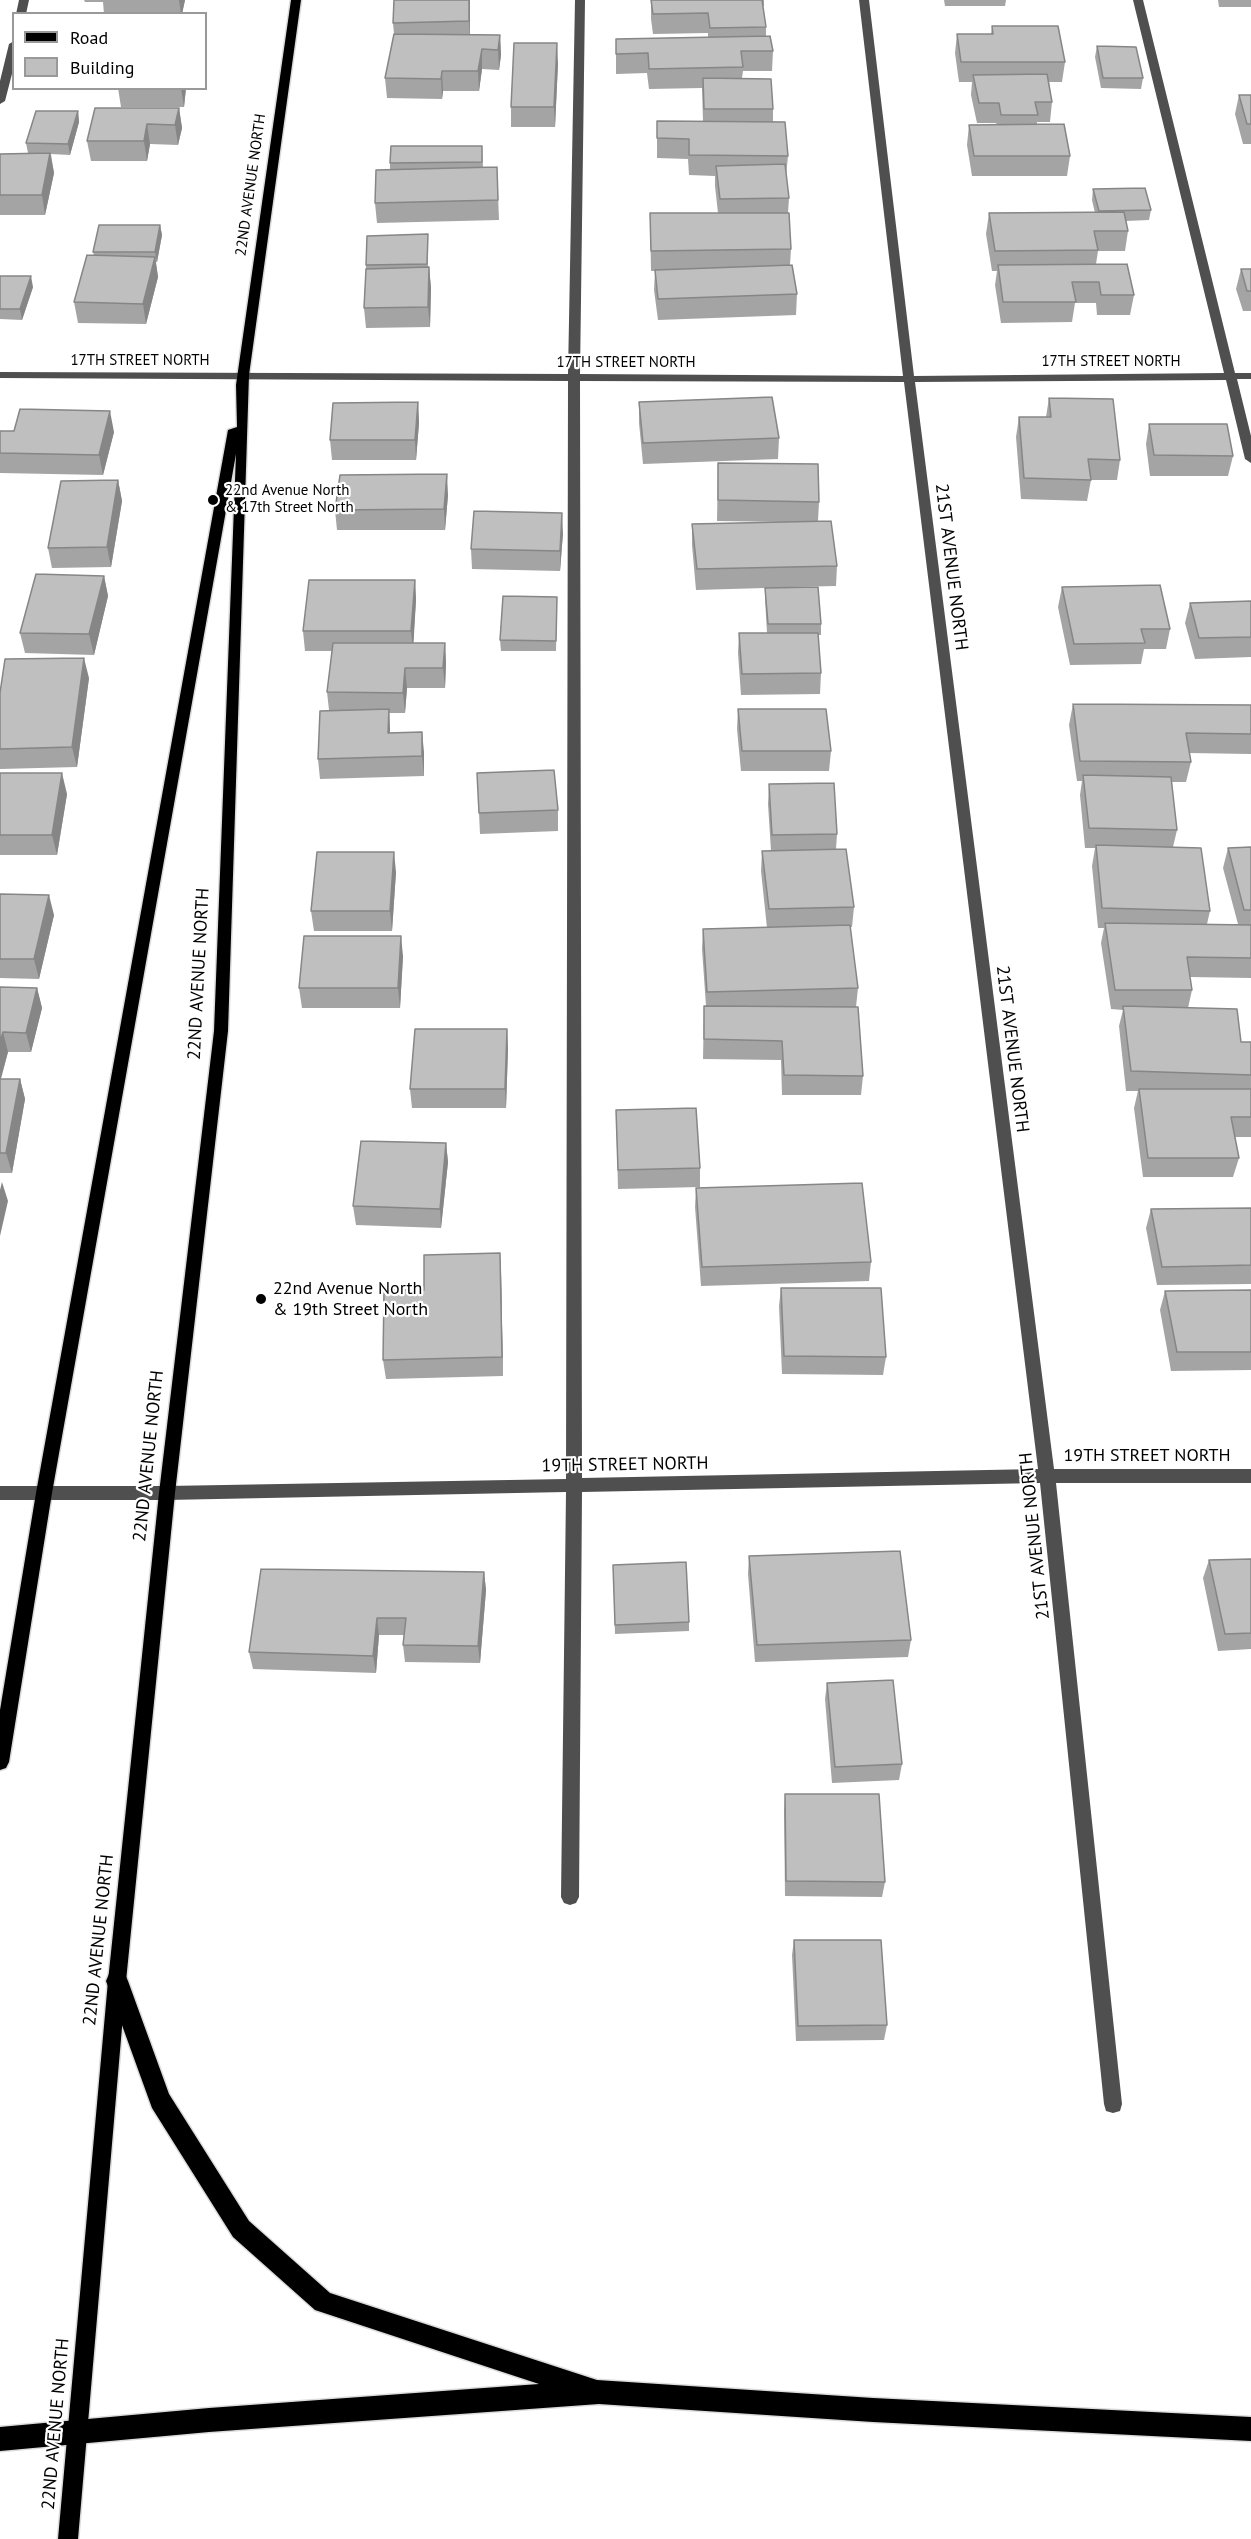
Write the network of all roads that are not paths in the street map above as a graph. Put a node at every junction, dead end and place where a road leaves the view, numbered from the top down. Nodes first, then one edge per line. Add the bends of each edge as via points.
1 (296, 0) edge
2 (580, 0) edge
3 (864, 0) edge
4 (1138, 0) edge
5 (12, 52) edge
6 (0, 101) edge
7 (0, 375) edge
8 (244, 376) junction
9 (1251, 376) edge
10 (1230, 377) junction
11 (574, 378) junction
12 (909, 379) junction
13 (1251, 459) edge
14 (1047, 1476) junction
15 (1251, 1476) edge
16 (574, 1485) junction
17 (0, 1493) edge
18 (44, 1493) junction
19 (167, 1493) junction
20 (0, 1762) edge
21 (570, 1897) dead end
22 (117, 1981) junction
23 (1113, 2104) dead end
24 (599, 2392) junction
25 (1251, 2430) edge
26 (78, 2433) junction
27 (0, 2439) edge
28 (68, 2539) edge

1 - 8 main road, 22ND AVENUE NORTH
2 - 11 street
3 - 12 street, 21ST AVENUE NORTH
4 - 10 street
5 - 6 street
7 - 8 street, 17TH STREET NORTH
8 - 11 street, 17TH STREET NORTH
8 - 18 main road, 22ND AVENUE NORTH
8 - 19 main road, 22ND AVENUE NORTH via 221,1031
9 - 10 street, 17TH STREET NORTH
10 - 12 street, 17TH STREET NORTH
10 - 13 street
11 - 12 street, 17TH STREET NORTH
11 - 16 street
12 - 14 street, 21ST AVENUE NORTH
14 - 15 street, 19TH STREET NORTH
14 - 16 street, 19TH STREET NORTH
14 - 23 street, 21ST AVENUE NORTH
16 - 19 street, 19TH STREET NORTH
16 - 21 street
17 - 18 street, 19TH STREET NORTH
18 - 19 street, 19TH STREET NORTH
18 - 20 main road, 22ND AVENUE NORTH
19 - 22 main road, 22ND AVENUE NORTH
22 - 24 highway via 160,2100 241,2229 323,2302
22 - 26 main road, 22ND AVENUE NORTH
24 - 25 highway
24 - 26 highway
26 - 27 highway
26 - 28 main road, 22ND AVENUE NORTH

